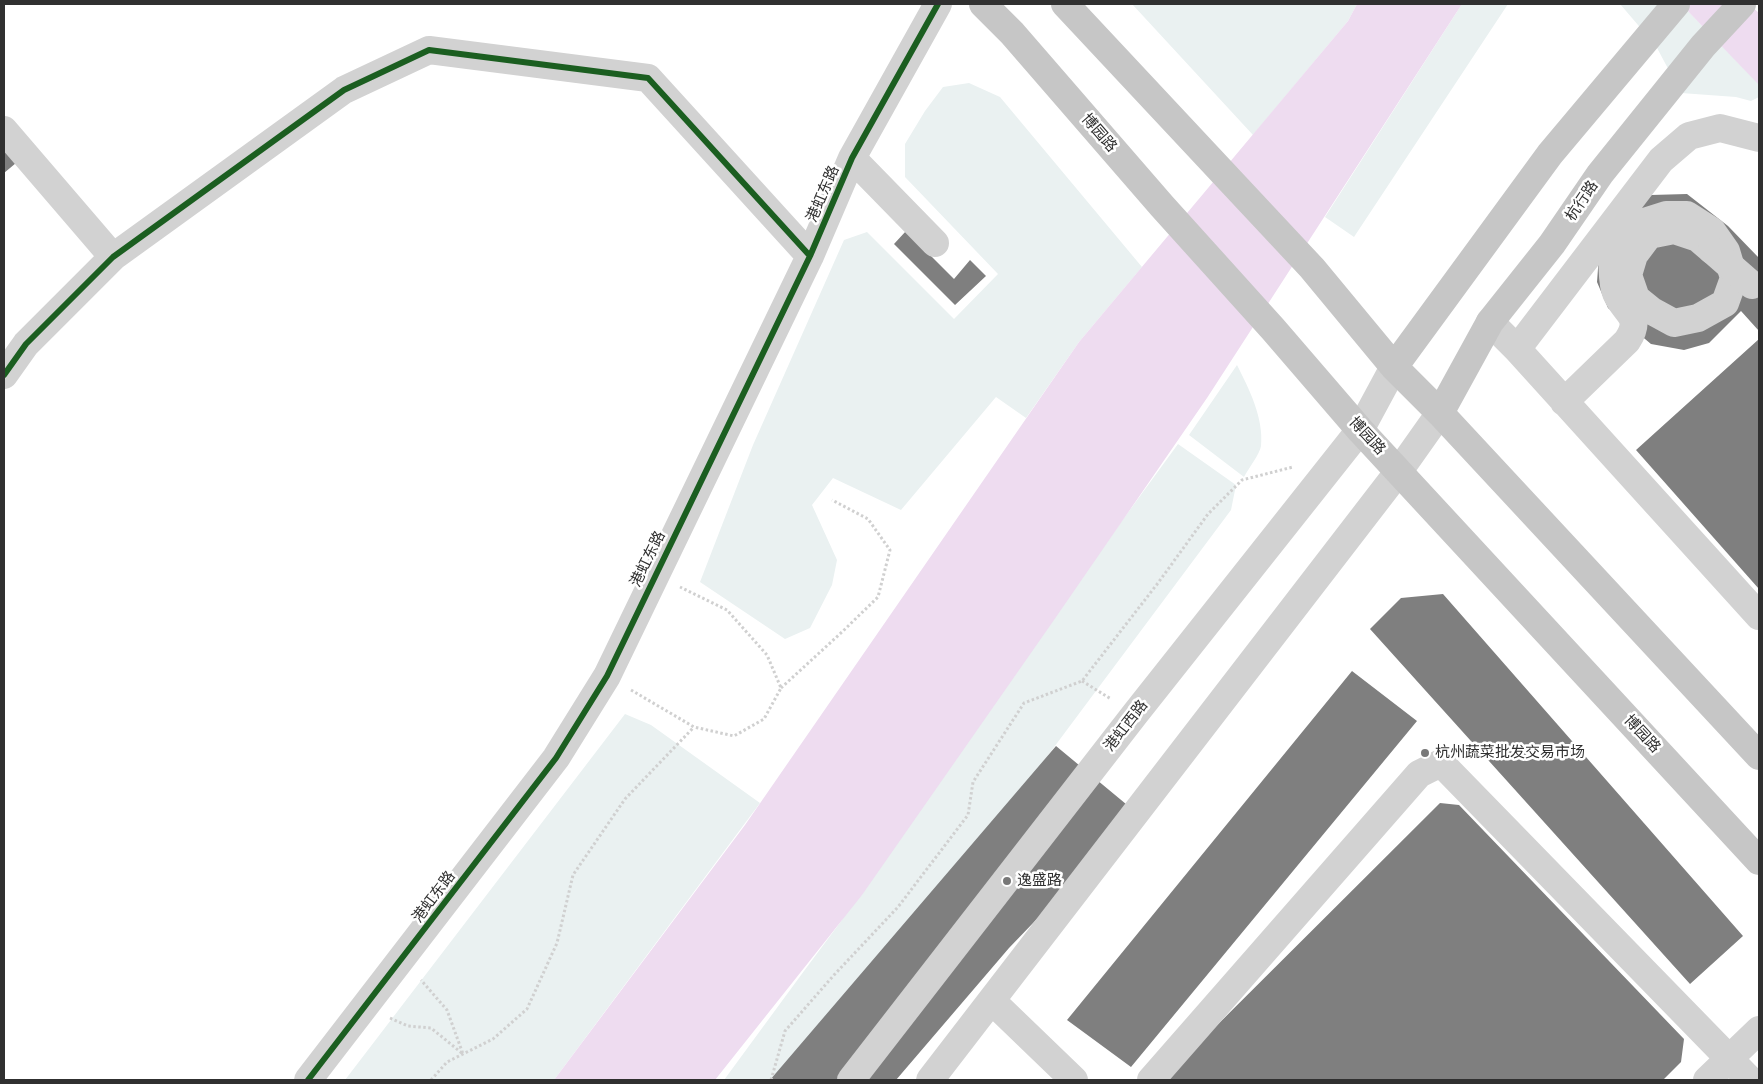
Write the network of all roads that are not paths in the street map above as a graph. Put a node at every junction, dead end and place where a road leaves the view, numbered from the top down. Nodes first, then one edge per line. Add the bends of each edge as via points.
1 (938, 4) edge
2 (983, 4) edge
3 (1065, 4) edge
4 (1742, 4) edge
5 (1673, 6) edge
6 (4, 130) edge
7 (1759, 138) edge
8 (852, 158) junction
9 (934, 243) dead end
10 (810, 256) junction
11 (113, 257) junction
12 (1756, 288) edge
13 (1490, 322) junction
14 (1518, 349) junction
15 (1394, 367) junction
16 (4, 375) edge
17 (1564, 402) junction
18 (1440, 413) junction
19 (1360, 430) junction
20 (1399, 471) junction
21 (1759, 616) edge
22 (1759, 756) edge
23 (1759, 861) edge
24 (992, 1001) junction
25 (1759, 1030) edge
26 (1729, 1058) junction
27 (308, 1080) edge
28 (851, 1080) edge
29 (930, 1080) edge
30 (1074, 1080) edge
31 (1150, 1080) edge
32 (1707, 1080) edge
33 (1750, 1080) edge

1 - 8 street, 港虹东路
2 - 19 main road, 博园路
3 - 15 main road via 1312,268
4 - 13 main road, 杭行路 via 1702,46 1600,174 1552,244
5 - 15 main road via 1550,154
6 - 11 street
7 - 14 street via 1720,128 1689,136 1682,142 1662,160
8 - 9 street
8 - 10 street, 港虹东路
10 - 11 street via 648,78 429,50 344,90
10 - 27 street, 港虹东路 via 606,676 556,758
11 - 16 street via 26,344
12 - 17 street, bridge via 1712,250 1698,238 1674,230 1649,235 1634,255 1628,275 1636,298 1652,310 1674,322 1698,318 1725,303 1734,278 1726,251 1712,231 1687,215 1666,215 1644,222 1612,258 1615,292 1634,323 1634,330
13 - 14 street
13 - 18 main road, 杭行路
14 - 17 street
15 - 18 main road
15 - 19 street, 港虹西路
17 - 21 street
18 - 20 street
18 - 22 main road
19 - 20 main road, 博园路
19 - 28 street, 港虹西路
20 - 23 main road, 博园路
20 - 24 street
24 - 29 street
24 - 30 street
25 - 26 street
26 - 31 street via 1440,763 1419,774
26 - 32 street
26 - 33 street

